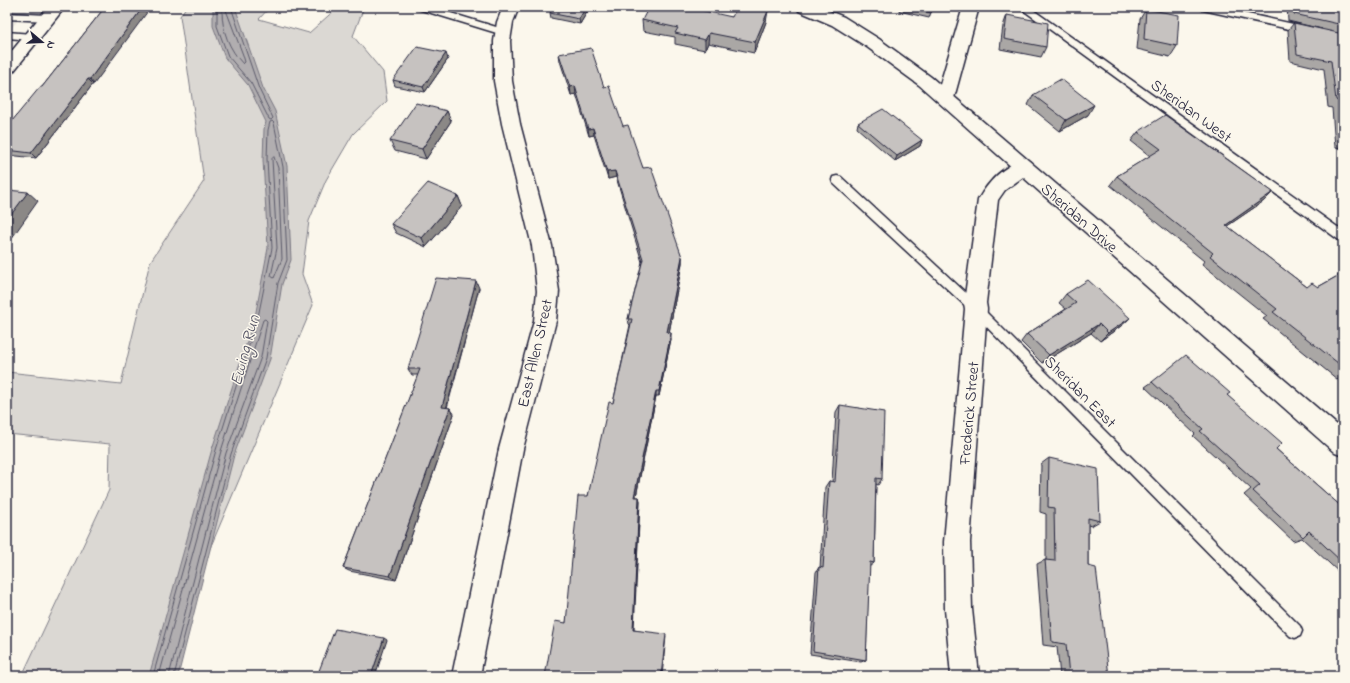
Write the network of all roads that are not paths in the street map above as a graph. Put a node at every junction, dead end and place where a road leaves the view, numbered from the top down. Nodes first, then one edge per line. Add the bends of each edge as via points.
1 (421, 7) edge
2 (511, 7) edge
3 (804, 7) edge
4 (971, 7) edge
5 (1023, 7) edge
6 (1203, 7) edge
7 (53, 12) edge
8 (7, 16) edge
9 (503, 32) junction
10 (1320, 32) edge
11 (7, 35) edge
12 (32, 37) junction
13 (7, 68) edge
14 (945, 98) junction
15 (1023, 167) junction
16 (837, 180) dead end
17 (1343, 236) edge
18 (976, 309) junction
19 (1343, 445) edge
20 (1296, 631) dead end
21 (466, 676) edge
22 (965, 676) edge

1 - 9 lane
2 - 9 street, East Allen Street
3 - 14 street, Sheridan Drive via 838,21 873,43
4 - 14 street
5 - 17 lane, Sheridan West
6 - 10 lane
7 - 8 lane
7 - 12 street
9 - 21 street, East Allen Street via 501,61 510,124 537,222 548,291 545,321 511,450
11 - 12 lane
12 - 13 street
14 - 15 street, Sheridan Drive
15 - 18 street, Frederick Street via 1004,179 988,200
15 - 19 street, Sheridan Drive
16 - 18 lane, Sheridan East
18 - 20 lane, Sheridan East
18 - 22 street, Frederick Street via 957,542 960,636

